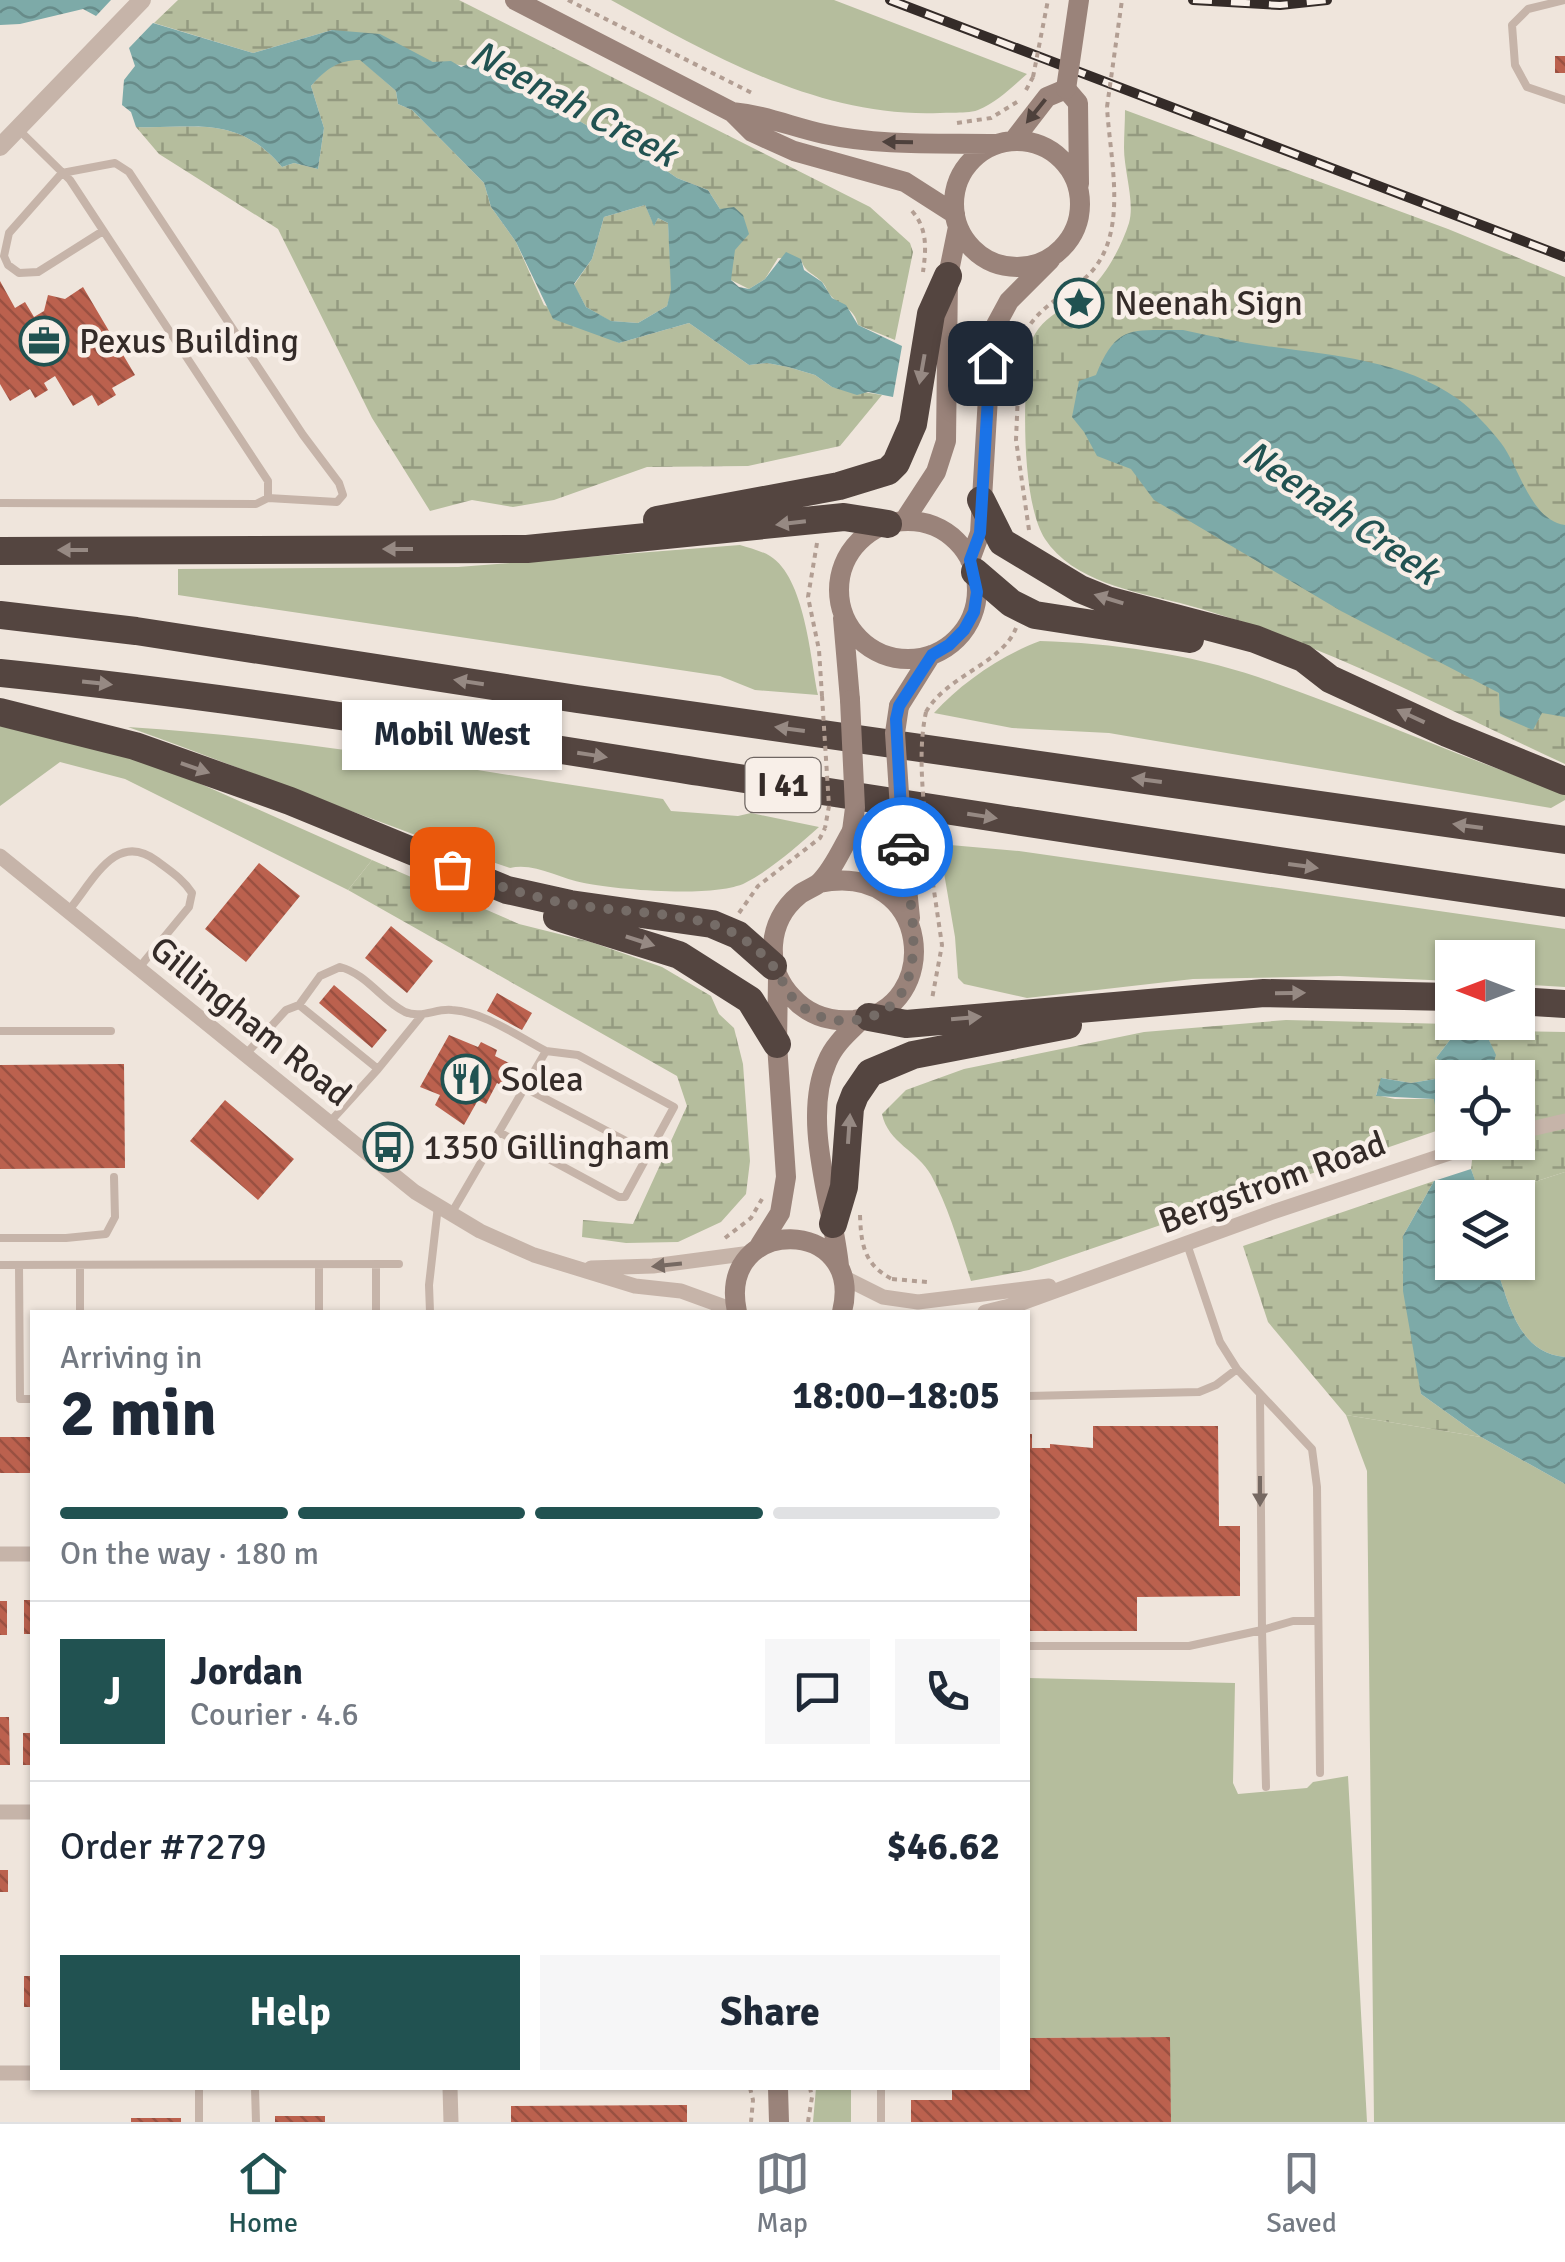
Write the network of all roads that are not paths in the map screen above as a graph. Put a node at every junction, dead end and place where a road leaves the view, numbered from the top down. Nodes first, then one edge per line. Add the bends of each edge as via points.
1 (142, 0) edge
2 (515, 0) edge
3 (1079, 0) edge
4 (1565, 0) edge
5 (1066, 89) junction
6 (1565, 100) edge
7 (732, 112) junction
8 (18, 129) junction
9 (1004, 143) junction
10 (0, 147) edge
11 (62, 173) junction
12 (1079, 191) junction
13 (956, 221) junction
14 (103, 231) junction
15 (1053, 256) junction
16 (948, 276) junction
17 (268, 498) junction
18 (981, 500) junction
19 (0, 503) edge
20 (896, 522) junction
21 (438, 549) junction
22 (0, 551) edge
23 (972, 566) junction
24 (842, 611) junction
25 (0, 615) edge
26 (932, 655) junction
27 (0, 673) edge
28 (1330, 678) junction
29 (0, 712) edge
30 (1565, 781) edge
31 (1565, 840) edge
32 (0, 856) edge
33 (452, 869) junction
34 (819, 883) junction
35 (1565, 903) edge
36 (69, 910) junction
37 (911, 925) junction
38 (138, 968) junction
39 (776, 971) junction
40 (1435, 996) edge
41 (1208, 999) junction
42 (1535, 1002) edge
43 (1565, 1004) edge
44 (299, 1005) junction
45 (422, 1015) junction
46 (866, 1018) junction
47 (111, 1031) dead end
48 (0, 1032) edge
49 (778, 1044) junction
50 (546, 1051) junction
51 (246, 1054) junction
52 (378, 1069) junction
53 (525, 1088) junction
54 (1565, 1121) edge
55 (328, 1123) junction
56 (1535, 1128) edge
57 (499, 1132) junction
58 (650, 1154) junction
59 (1435, 1157) edge
60 (114, 1177) dead end
61 (444, 1210) junction
62 (834, 1224) junction
63 (0, 1238) edge
64 (1187, 1244) junction
65 (756, 1249) junction
66 (376, 1264) junction
67 (399, 1264) dead end
68 (20, 1265) junction
69 (80, 1265) junction
70 (319, 1265) junction
71 (0, 1266) edge
72 (582, 1268) junction
73 (842, 1272) junction
74 (1082, 1280) junction
75 (80, 1310) edge
76 (319, 1310) edge
77 (376, 1310) edge
78 (430, 1310) edge
79 (731, 1310) edge
80 (736, 1310) edge
81 (842, 1310) edge
82 (991, 1310) edge
83 (1238, 1369) junction
84 (1260, 1394) junction
85 (1030, 1396) edge
86 (30, 1399) edge
87 (0, 1554) edge
88 (30, 1554) edge
89 (1318, 1621) junction
90 (1262, 1630) junction
91 (1030, 1646) edge
92 (1320, 1773) dead end
93 (1266, 1787) dead end
94 (0, 1812) edge
95 (30, 1812) edge
96 (0, 2073) edge
97 (30, 2073) edge
98 (199, 2090) edge
99 (255, 2090) edge
100 (450, 2090) edge
101 (778, 2090) edge
102 (881, 2090) edge
103 (200, 2122) edge
104 (256, 2122) edge
105 (450, 2122) edge
106 (779, 2122) edge
107 (882, 2122) edge

1 - 8 street
2 - 7 main road
3 - 5 main road, bridge
4 - 6 lane via 1528,9 1512,26 1515,65 1527,87
5 -> 9 main road via 1047,97
5 - 12 main road via 1078,103
9 -> 7 main road via 882,142
7 - 13 main road via 752,132 794,151 918,187
8 - 10 street
8 - 11 lane
9 - 12 main road via 1048,149 1073,174
9 - 13 main road via 977,155 963,172 955,192
11 - 14 lane
11 - 14 lane via 9,233 3,249 8,265 19,273 38,272
11 - 17 lane via 115,164 129,172 343,495 337,502 316,503
12 - 15 main road via 1076,228
13 - 15 main road via 968,244 998,264 1036,265
13 - 16 main road
14 - 17 lane via 268,481
15 - 18 main road via 1008,301 996,325
16 - 20 main road via 946,440 936,472
16 -> 21 highway via 932,314 913,424 896,463 879,476 591,532
17 - 19 lane via 256,504
18 - 23 main road
28 -> 18 highway via 1287,651 1108,600 1056,578 1002,542
20 -> 21 highway via 844,517 580,545
20 - 23 main road via 920,522 950,535
20 - 24 main road via 861,541 843,568
21 -> 22 highway
23 - 26 main road via 974,612 964,630
23 - 28 highway via 1020,609 1046,618 1194,640
24 - 26 main road via 850,628 878,652 895,658
24 - 34 main road, bridge via 855,808 852,831
31 -> 25 highway, I 41
26 - 37 main road, bridge via 899,706 895,732
27 -> 35 highway, I 41 via 388,724
30 -> 28 highway
29 -> 33 highway via 135,746
32 - 36 street, Gillingham Road
33 - 39 highway via 570,904 712,924 732,932
33 -> 49 highway via 542,912 679,954 750,1000
34 - 37 main road via 863,881 892,898
34 - 39 main road via 783,913 774,933
36 - 38 street, Gillingham Road
36 - 38 lane via 118,852 132,848 184,881 192,893 189,907
37 - 46 main road via 913,969 896,998
38 - 51 street, Gillingham Road
39 - 46 main road via 788,994 812,1013 842,1021
39 - 49 main road
41 -> 40 highway via 1310,992
46 -> 41 highway via 906,1024
62 -> 41 highway via 850,1108 870,1072 913,1055
42 - 43 highway
44 - 45 lane via 320,976 340,967 404,1012
44 - 51 lane via 286,1010
44 - 52 lane
45 - 50 lane via 449,1009 480,1016
45 - 52 lane
46 - 62 main road via 839,1042 819,1088 825,1189
47 - 48 lane
49 - 65 main road via 785,1193
50 - 53 lane
50 - 58 lane via 578,1055 671,1104 674,1111
51 - 55 street, Gillingham Road
52 - 55 lane
53 - 57 lane
53 - 58 lane
54 - 56 street
55 - 61 street, Gillingham Road
57 - 58 lane via 619,1196 628,1194
57 - 61 lane
59 - 64 street, Bergstrom Road
60 - 63 lane via 115,1217 106,1234
61 - 72 street, Gillingham Road via 534,1256
61 - 78 lane
62 - 73 main road
64 - 74 street, Bergstrom Road
64 - 83 lane via 1220,1342
65 -> 72 street, Gillingham Road via 653,1266
65 - 73 main road via 795,1238 812,1243
65 - 80 main road via 736,1280
66 - 67 lane
66 - 70 lane
66 - 77 lane
68 - 69 lane
68 - 71 lane
68 - 86 lane via 20,1399
69 - 70 lane
69 - 75 lane
70 - 76 lane
72 - 79 street, Gillingham Road
73 - 74 street, Bergstrom Road via 883,1297 918,1302
73 - 81 main road
74 - 82 street, Bergstrom Road
83 - 84 lane
83 - 85 lane via 1199,1392
84 - 89 lane via 1312,1449
84 -> 90 lane
87 - 88 street
89 - 90 lane
89 - 92 lane
90 - 91 lane via 1189,1646
90 - 93 lane
94 - 95 street
96 - 97 street
98 - 103 lane
99 - 104 lane
100 - 105 street
101 - 106 main road
102 - 107 lane

